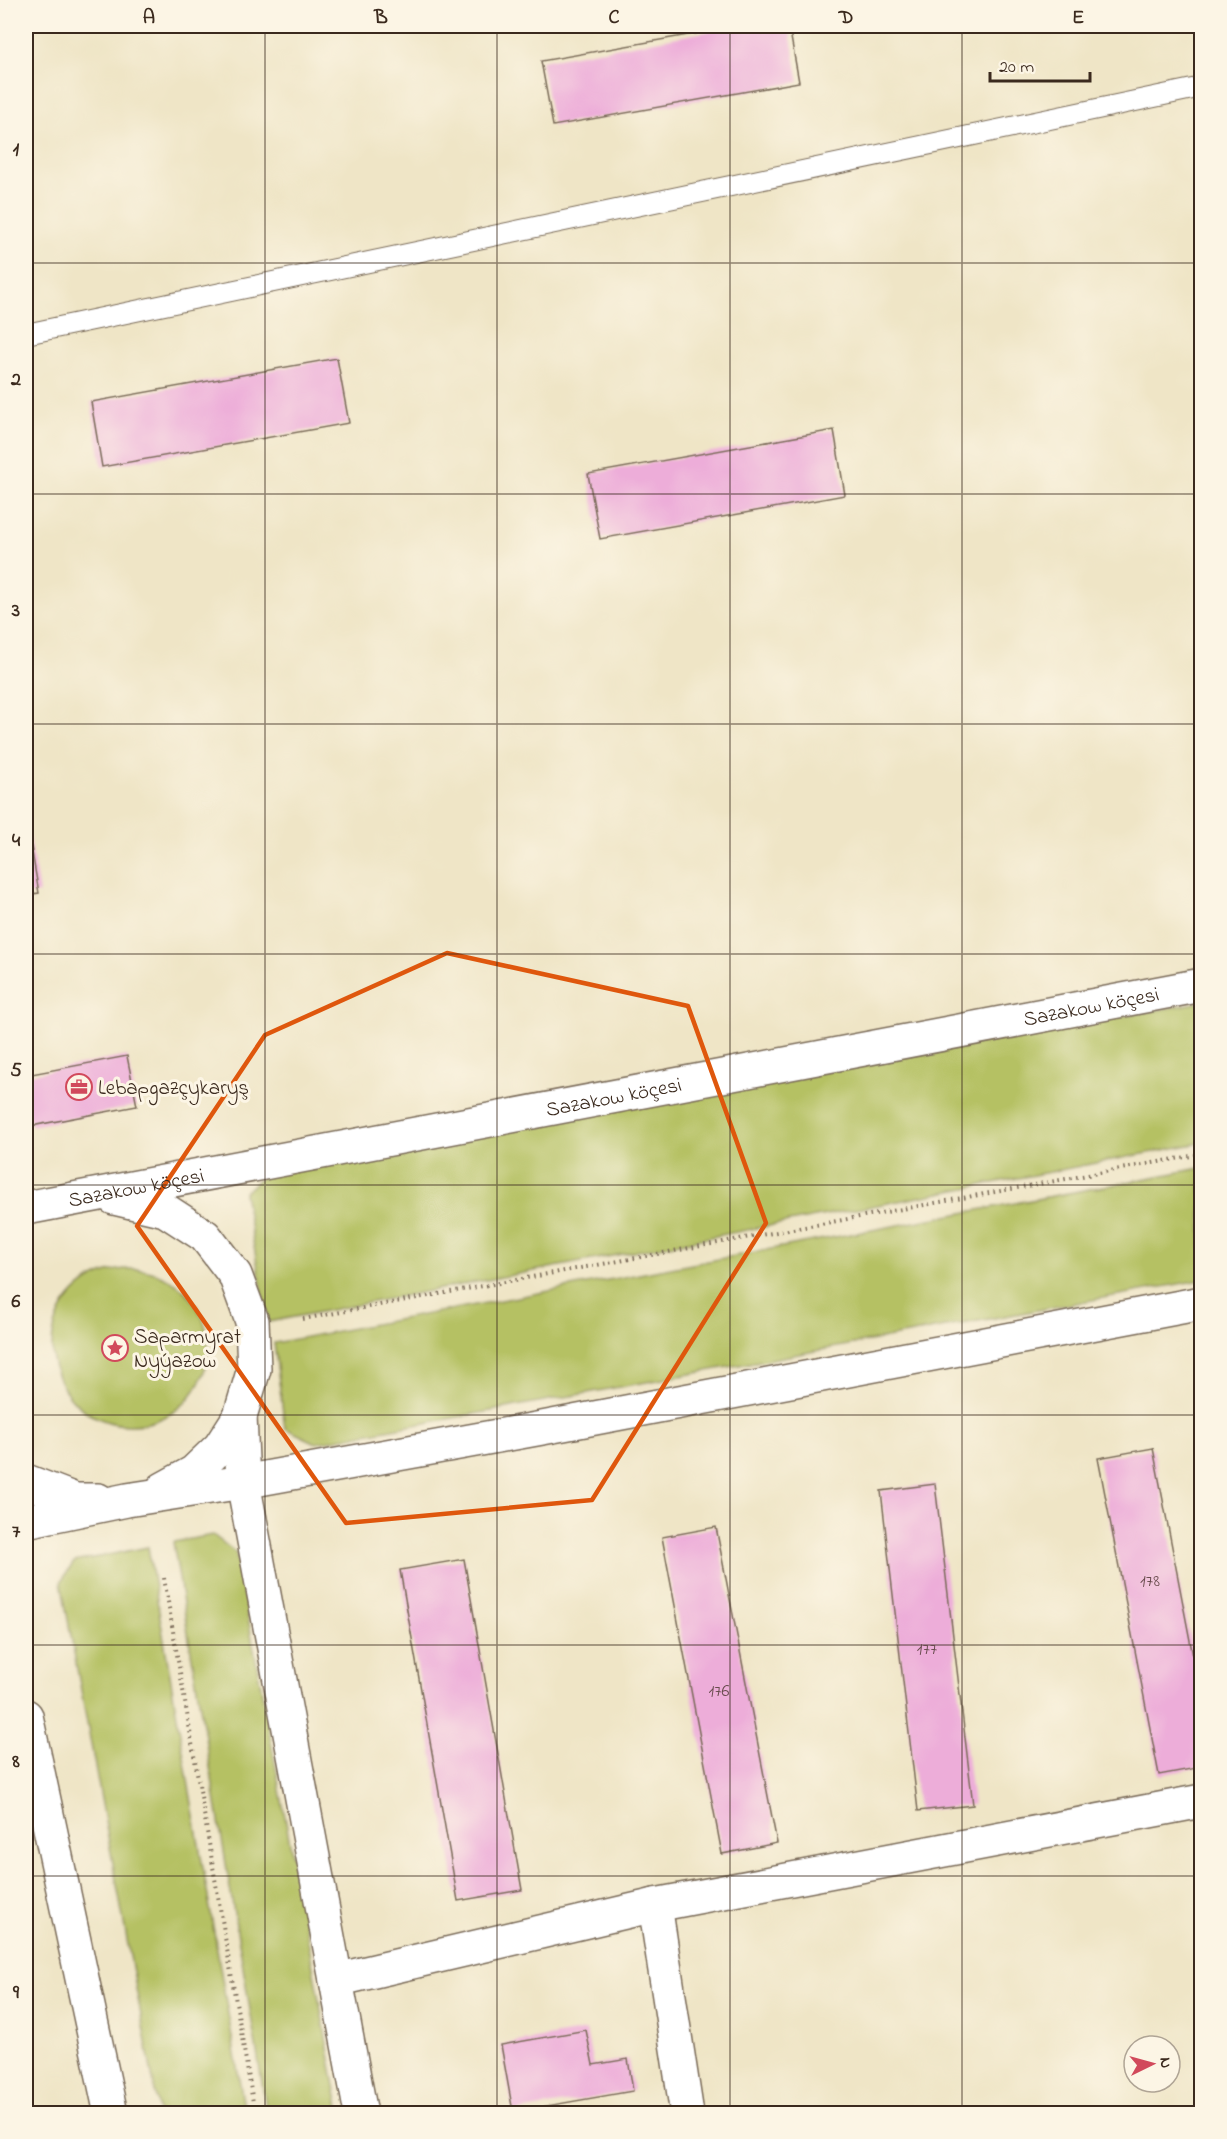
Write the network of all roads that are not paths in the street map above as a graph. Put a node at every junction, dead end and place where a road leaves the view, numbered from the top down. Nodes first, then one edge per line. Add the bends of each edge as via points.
1 (1202, 87) edge
2 (26, 334) edge
3 (1202, 985) edge
4 (69, 1200) junction
5 (26, 1208) edge
6 (26, 1219) edge
7 (1202, 1303) edge
8 (240, 1416) junction
9 (26, 1481) edge
10 (243, 1482) junction
11 (127, 1500) junction
12 (26, 1521) edge
13 (26, 1716) edge
14 (1202, 1801) edge
15 (655, 1905) junction
16 (336, 1980) junction
17 (111, 2114) edge
18 (361, 2114) edge
19 (687, 2114) edge

1 - 2 lane
3 - 4 main road, Sazakow köçesi
4 - 5 main road, Sazakow köçesi
4 - 6 main road
4 - 8 main road via 117,1198 165,1210 205,1236 235,1275 252,1320 254,1369
7 - 10 main road
8 - 10 main road
8 - 11 main road via 220,1447 194,1472 162,1490
9 - 11 main road via 75,1500
10 - 11 main road
10 - 16 main road
11 - 12 main road
13 - 17 main road
14 - 15 main road
15 - 16 main road
15 - 19 main road
16 - 18 main road

